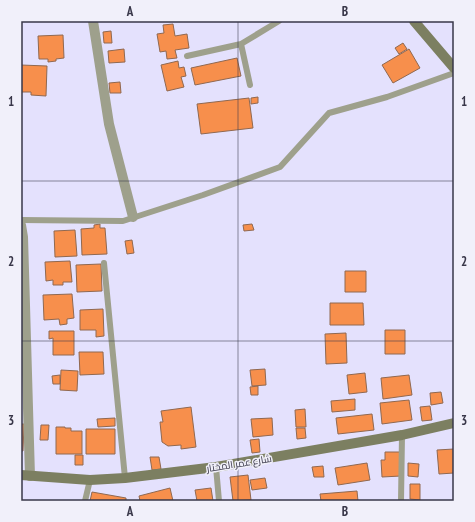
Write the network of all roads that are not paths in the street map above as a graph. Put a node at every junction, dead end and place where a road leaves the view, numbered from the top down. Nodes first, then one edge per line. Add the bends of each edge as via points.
1 (93, 21) edge
2 (279, 21) edge
3 (414, 21) edge
4 (241, 44) junction
5 (187, 56) dead end
6 (454, 68) edge
7 (454, 73) edge
8 (250, 85) dead end
9 (133, 217) junction
10 (21, 220) edge
11 (21, 225) edge
12 (104, 263) dead end
13 (454, 424) edge
14 (402, 435) junction
15 (216, 467) junction
16 (26, 476) edge
17 (125, 478) junction
18 (90, 480) junction
19 (85, 501) edge
20 (219, 501) edge
21 (401, 501) edge

1 - 9 street via 108,124
2 - 4 lane
3 - 6 street
4 - 5 lane
4 - 8 lane
7 - 9 lane via 387,97 329,113 280,167
9 - 10 lane via 123,221
11 - 16 street
12 - 17 lane
13 - 14 street, شارع عمر المختار
14 - 15 street, شارع عمر المختار
14 - 21 lane
15 - 17 street, شارع عمر المختار
15 - 20 lane
16 - 18 street, شارع عمر المختار
17 - 18 street, شارع عمر المختار
18 - 19 lane

